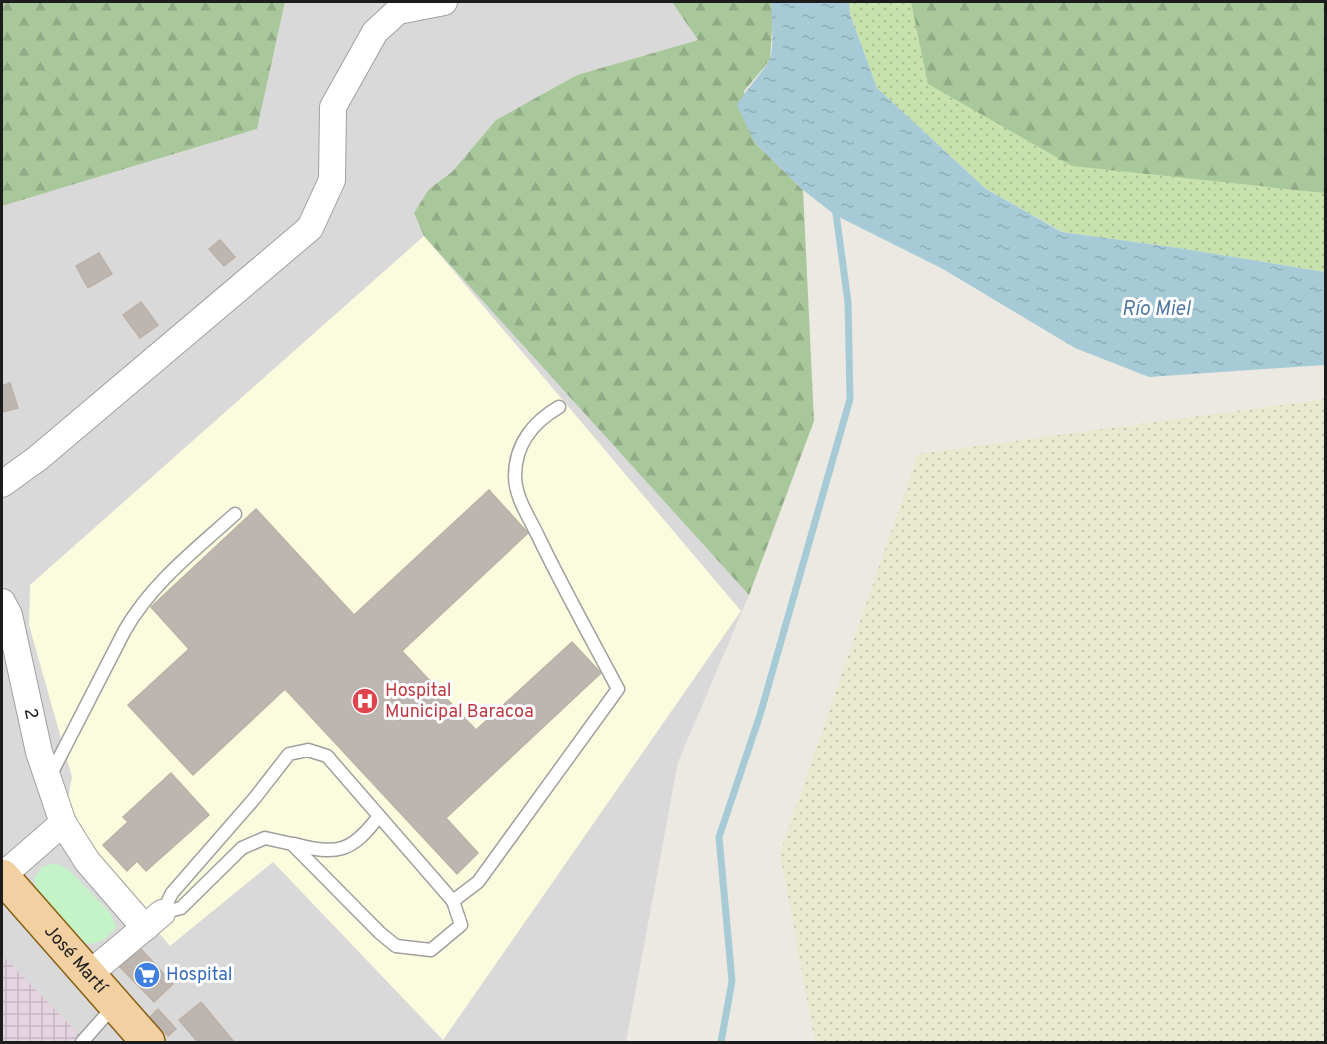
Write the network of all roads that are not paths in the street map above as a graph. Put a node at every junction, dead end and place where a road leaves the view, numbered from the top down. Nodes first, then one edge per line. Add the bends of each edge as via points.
1 (444, 2) edge
2 (559, 407) dead end
3 (2, 484) edge
4 (235, 514) dead end
5 (2, 602) edge
6 (48, 780) junction
7 (379, 816) junction
8 (63, 823) junction
9 (292, 844) junction
10 (2, 876) edge
11 (453, 901) junction
12 (153, 921) junction
13 (88, 975) junction
14 (115, 1005) junction
15 (82, 1042) edge
16 (148, 1042) edge

1 - 3 street via 398,11 375,32 333,107 332,180 310,228 38,459
2 - 11 lane via 539,420 525,439 516,465 516,491 618,689 478,882
4 - 6 lane via 138,606
5 - 6 street, 2 via 9,615
6 - 8 street, 2
7 - 9 lane via 352,845 333,851
7 - 11 lane
7 - 12 lane via 327,756 308,750 289,754
8 - 10 street
8 - 12 street, 2 via 87,861
9 - 11 lane via 396,946 431,950 461,925
9 - 12 lane via 265,838 242,848 181,908
10 - 13 main road, José Martí
12 - 13 street
13 - 14 main road, José Martí
14 - 15 lane
14 - 16 main road, José Martí

